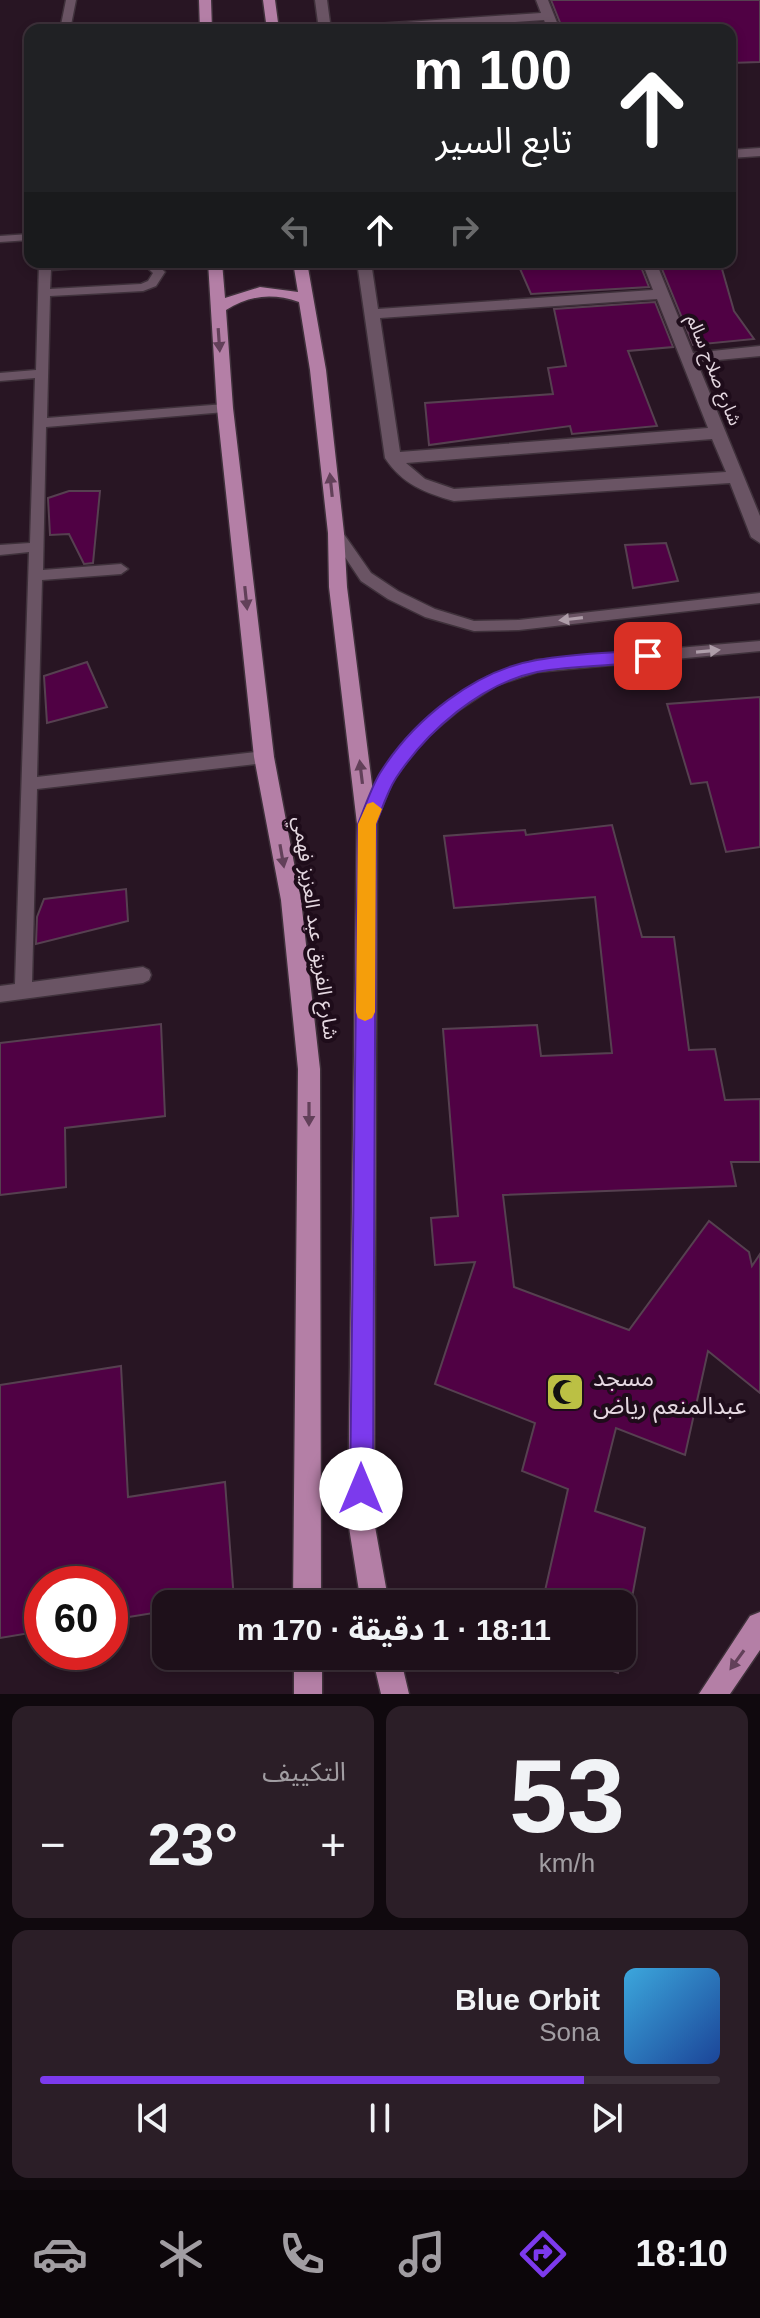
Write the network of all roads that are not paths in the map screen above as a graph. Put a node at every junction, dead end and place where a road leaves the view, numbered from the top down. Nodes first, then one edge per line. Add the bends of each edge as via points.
1 (71, 0) edge
2 (205, 0) edge
3 (269, 0) edge
4 (321, 0) edge
5 (542, 0) edge
6 (548, 16) junction
7 (66, 24) edge
8 (206, 24) edge
9 (272, 24) edge
10 (324, 24) edge
11 (433, 24) edge
12 (551, 24) edge
13 (760, 152) edge
14 (736, 154) edge
15 (24, 237) edge
16 (0, 239) edge
17 (45, 268) edge
18 (154, 268) edge
19 (215, 268) edge
20 (301, 268) edge
21 (365, 268) edge
22 (651, 268) edge
23 (44, 293) junction
24 (662, 294) junction
25 (305, 299) junction
26 (217, 309) junction
27 (372, 314) junction
28 (760, 351) edge
29 (688, 358) junction
30 (41, 373) junction
31 (0, 377) edge
32 (225, 408) junction
33 (39, 423) junction
34 (718, 433) junction
35 (393, 458) junction
36 (736, 477) junction
37 (336, 533) junction
38 (760, 537) edge
39 (35, 547) junction
40 (0, 550) edge
41 (121, 569) dead end
42 (34, 576) junction
43 (760, 598) edge
44 (760, 646) edge
45 (264, 757) junction
46 (28, 784) junction
47 (367, 824) junction
48 (143, 975) dead end
49 (23, 990) junction
50 (0, 994) edge
51 (307, 1590) edge
52 (373, 1590) edge
53 (760, 1626) edge
54 (308, 1670) edge
55 (389, 1670) edge
56 (308, 1694) edge
57 (395, 1694) edge
58 (713, 1694) edge

1 - 7 lane
2 - 8 main road
3 - 9 main road
4 - 10 street
5 - 6 street
6 - 11 street
6 - 12 street
13 - 14 street
15 - 16 lane
17 - 23 lane
18 - 23 lane via 159,272 143,287
19 - 26 main road, شارع الفريق عبد العزيز فهمي
20 - 25 main road, شارع الفريق عبد العزيز فهمي
21 - 27 street
22 - 24 street, شارع صلاح سالم
23 - 30 lane
24 - 27 street
24 - 29 street, شارع صلاح سالم
25 - 26 main road via 258,291
37 -> 25 main road, شارع الفريق عبد العزيز فهمي
26 -> 32 main road, شارع الفريق عبد العزيز فهمي
27 - 35 street
28 - 29 street
29 - 34 street, شارع صلاح سالم
30 - 31 lane
30 - 33 lane
32 - 33 lane
32 -> 45 main road, شارع الفريق عبد العزيز فهمي
33 - 39 lane
34 - 35 street
34 - 36 street, شارع صلاح سالم
35 - 36 street via 409,478 454,495
36 - 38 street, شارع صلاح سالم
43 -> 37 lane via 474,626 430,613 366,577
47 -> 37 main road, شارع الفريق عبد العزيز فهمي
39 - 40 lane
39 - 42 lane
41 - 42 lane
42 - 46 lane
47 -> 44 lane via 387,777 417,737 492,681 536,666
45 - 46 lane
45 -> 51 main road, شارع الفريق عبد العزيز فهمي via 291,900 309,1069
46 - 49 lane
47 - 52 main road, شارع الفريق عبد العزيز فهمي via 361,1521
48 - 49 lane
49 - 50 lane
53 -> 58 main road
54 - 56 main road
55 - 57 main road

